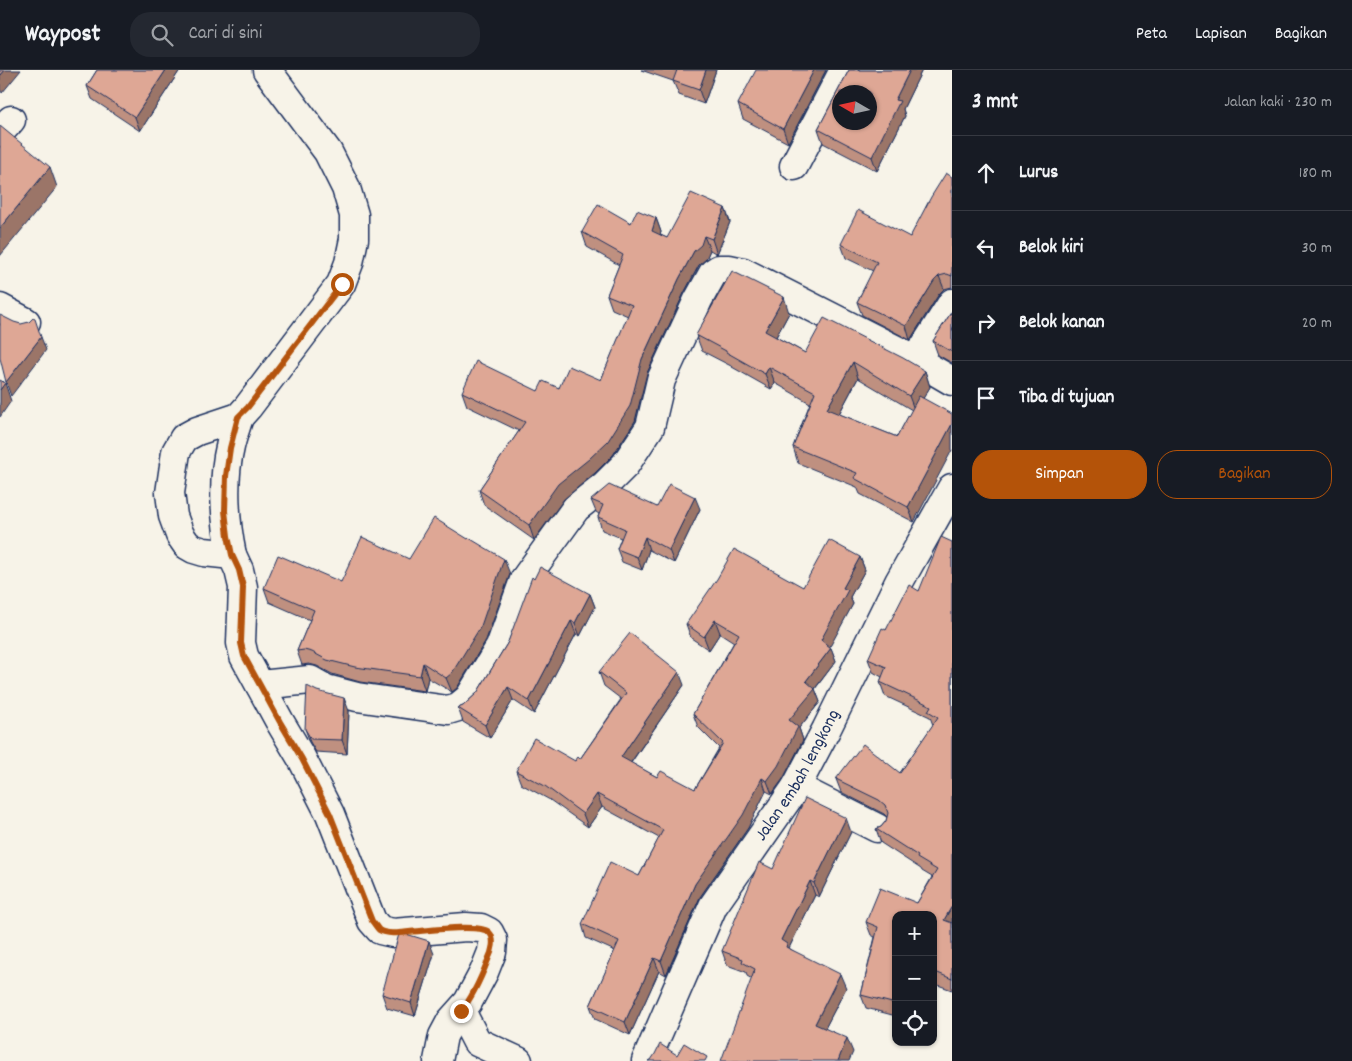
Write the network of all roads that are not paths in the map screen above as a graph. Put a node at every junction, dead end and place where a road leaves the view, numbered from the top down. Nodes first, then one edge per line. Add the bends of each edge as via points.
1 (267, 70) edge
2 (844, 70) edge
3 (794, 166) dead end
4 (952, 303) edge
5 (0, 308) edge
6 (26, 322) edge
7 (916, 360) junction
8 (952, 381) edge
9 (238, 417) junction
10 (952, 488) edge
11 (232, 555) junction
12 (260, 685) junction
13 (796, 787) junction
14 (878, 828) edge
15 (461, 1011) junction
16 (438, 1061) edge
17 (518, 1061) edge
18 (646, 1061) edge

1 - 9 street via 328,152 346,188 354,215 354,239 342,284
2 - 3 street
4 - 7 street
5 - 6 street
7 - 8 street
7 - 12 street via 743,272 719,269 713,273 698,300 661,380 650,427 625,465 576,508 524,580 500,647 468,698 458,708 448,710 357,697 326,689 310,680
9 - 11 street via 226,476 225,511
9 - 11 street via 184,438 176,452 170,493 173,516 187,545 194,550
10 - 13 street, Jalan embah lengkong via 899,582
11 - 12 street via 243,587 241,643 244,656
12 - 15 street via 330,814 372,921 380,930 393,934 466,927 489,932 493,940 492,952
13 - 14 street
13 - 18 street, Jalan embah lengkong via 713,906
15 - 16 street via 443,1036
15 - 17 street via 477,1042

